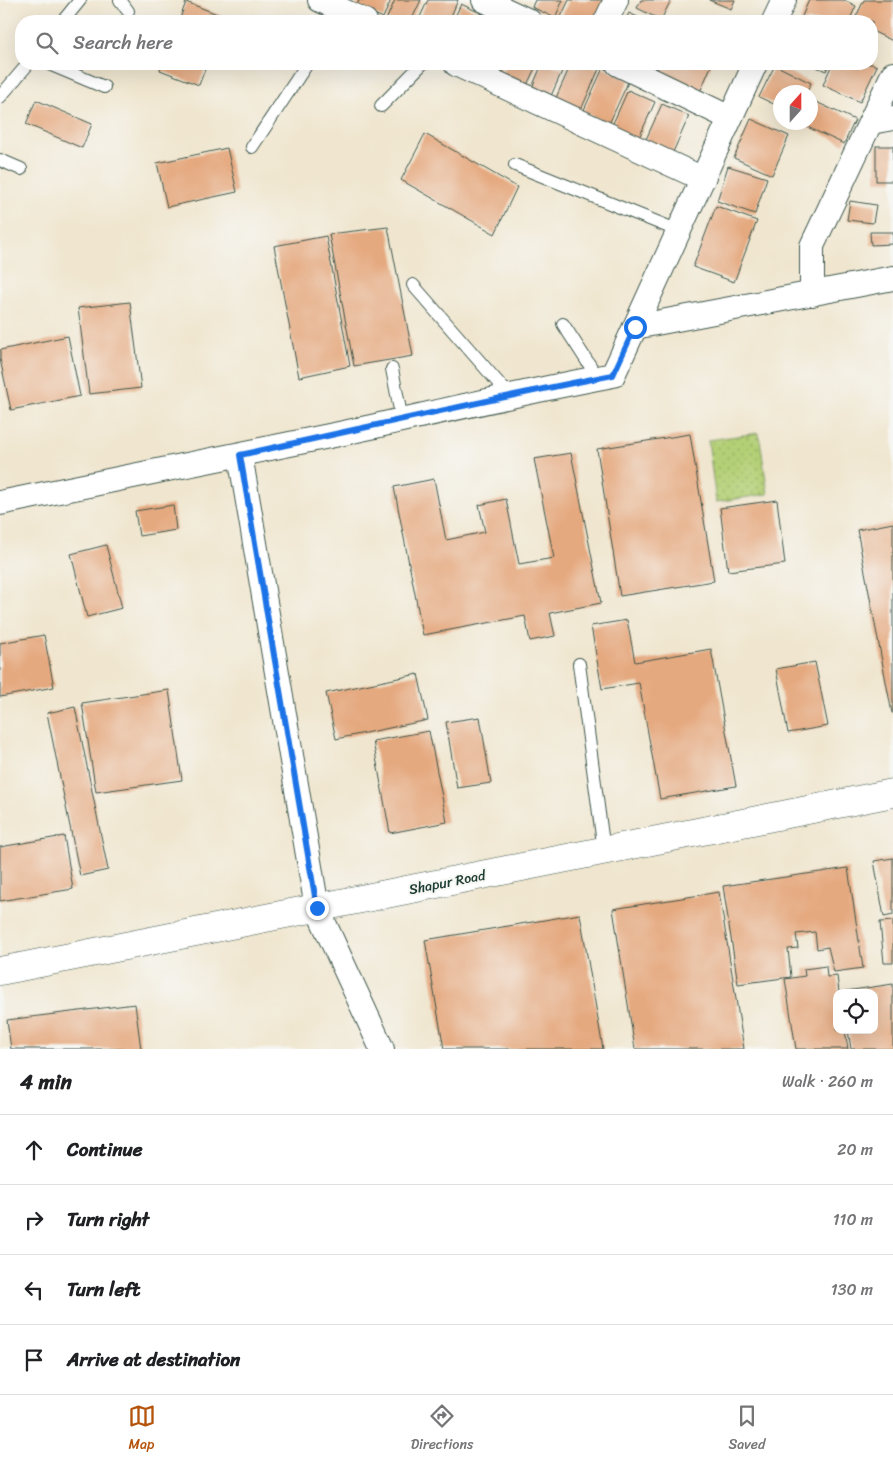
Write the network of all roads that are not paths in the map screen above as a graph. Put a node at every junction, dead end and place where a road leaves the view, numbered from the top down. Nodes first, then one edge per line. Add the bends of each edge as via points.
1 (80, 0) edge
2 (120, 0) edge
3 (320, 0) edge
4 (484, 0) edge
5 (616, 0) edge
6 (784, 0) edge
7 (128, 11) dead end
8 (68, 15) edge
9 (337, 15) edge
10 (515, 15) edge
11 (609, 15) edge
12 (777, 15) edge
13 (23, 70) edge
14 (63, 70) edge
15 (303, 70) edge
16 (416, 70) edge
17 (469, 70) edge
18 (630, 70) edge
19 (752, 70) edge
20 (893, 74) edge
21 (104, 87) dead end
22 (0, 97) edge
23 (381, 106) dead end
24 (730, 118) junction
25 (882, 120) edge
26 (252, 147) dead end
27 (0, 160) edge
28 (515, 165) dead end
29 (21, 169) dead end
30 (702, 179) junction
31 (679, 231) junction
32 (893, 278) edge
33 (413, 285) dead end
34 (812, 294) junction
35 (562, 324) dead end
36 (635, 327) junction
37 (392, 369) dead end
38 (598, 378) junction
39 (509, 395) junction
40 (402, 420) junction
41 (240, 455) junction
42 (0, 503) edge
43 (579, 664) dead end
44 (893, 793) edge
45 (604, 851) junction
46 (317, 908) junction
47 (0, 971) edge
48 (382, 1049) edge

1 - 8 lane
2 - 7 lane
3 - 9 street
4 - 10 street
5 - 11 street
6 - 12 street
13 - 22 lane
14 - 21 lane
15 - 26 lane
16 - 23 lane
17 - 30 street
18 - 24 street
19 - 24 street
20 - 25 street
24 - 30 street
25 - 34 street via 812,246
27 - 29 lane
28 - 31 lane
30 - 31 street
31 - 36 street
32 - 34 street
33 - 39 lane
34 - 36 street
35 - 38 lane
36 - 38 street via 613,375
37 - 40 lane
38 - 39 street
39 - 40 street
40 - 41 street
41 - 42 street
41 - 46 street
43 - 45 lane
44 - 45 street, Shapur Road
45 - 46 street, Shapur Road
46 - 47 street, Shapur Road
46 - 48 street

